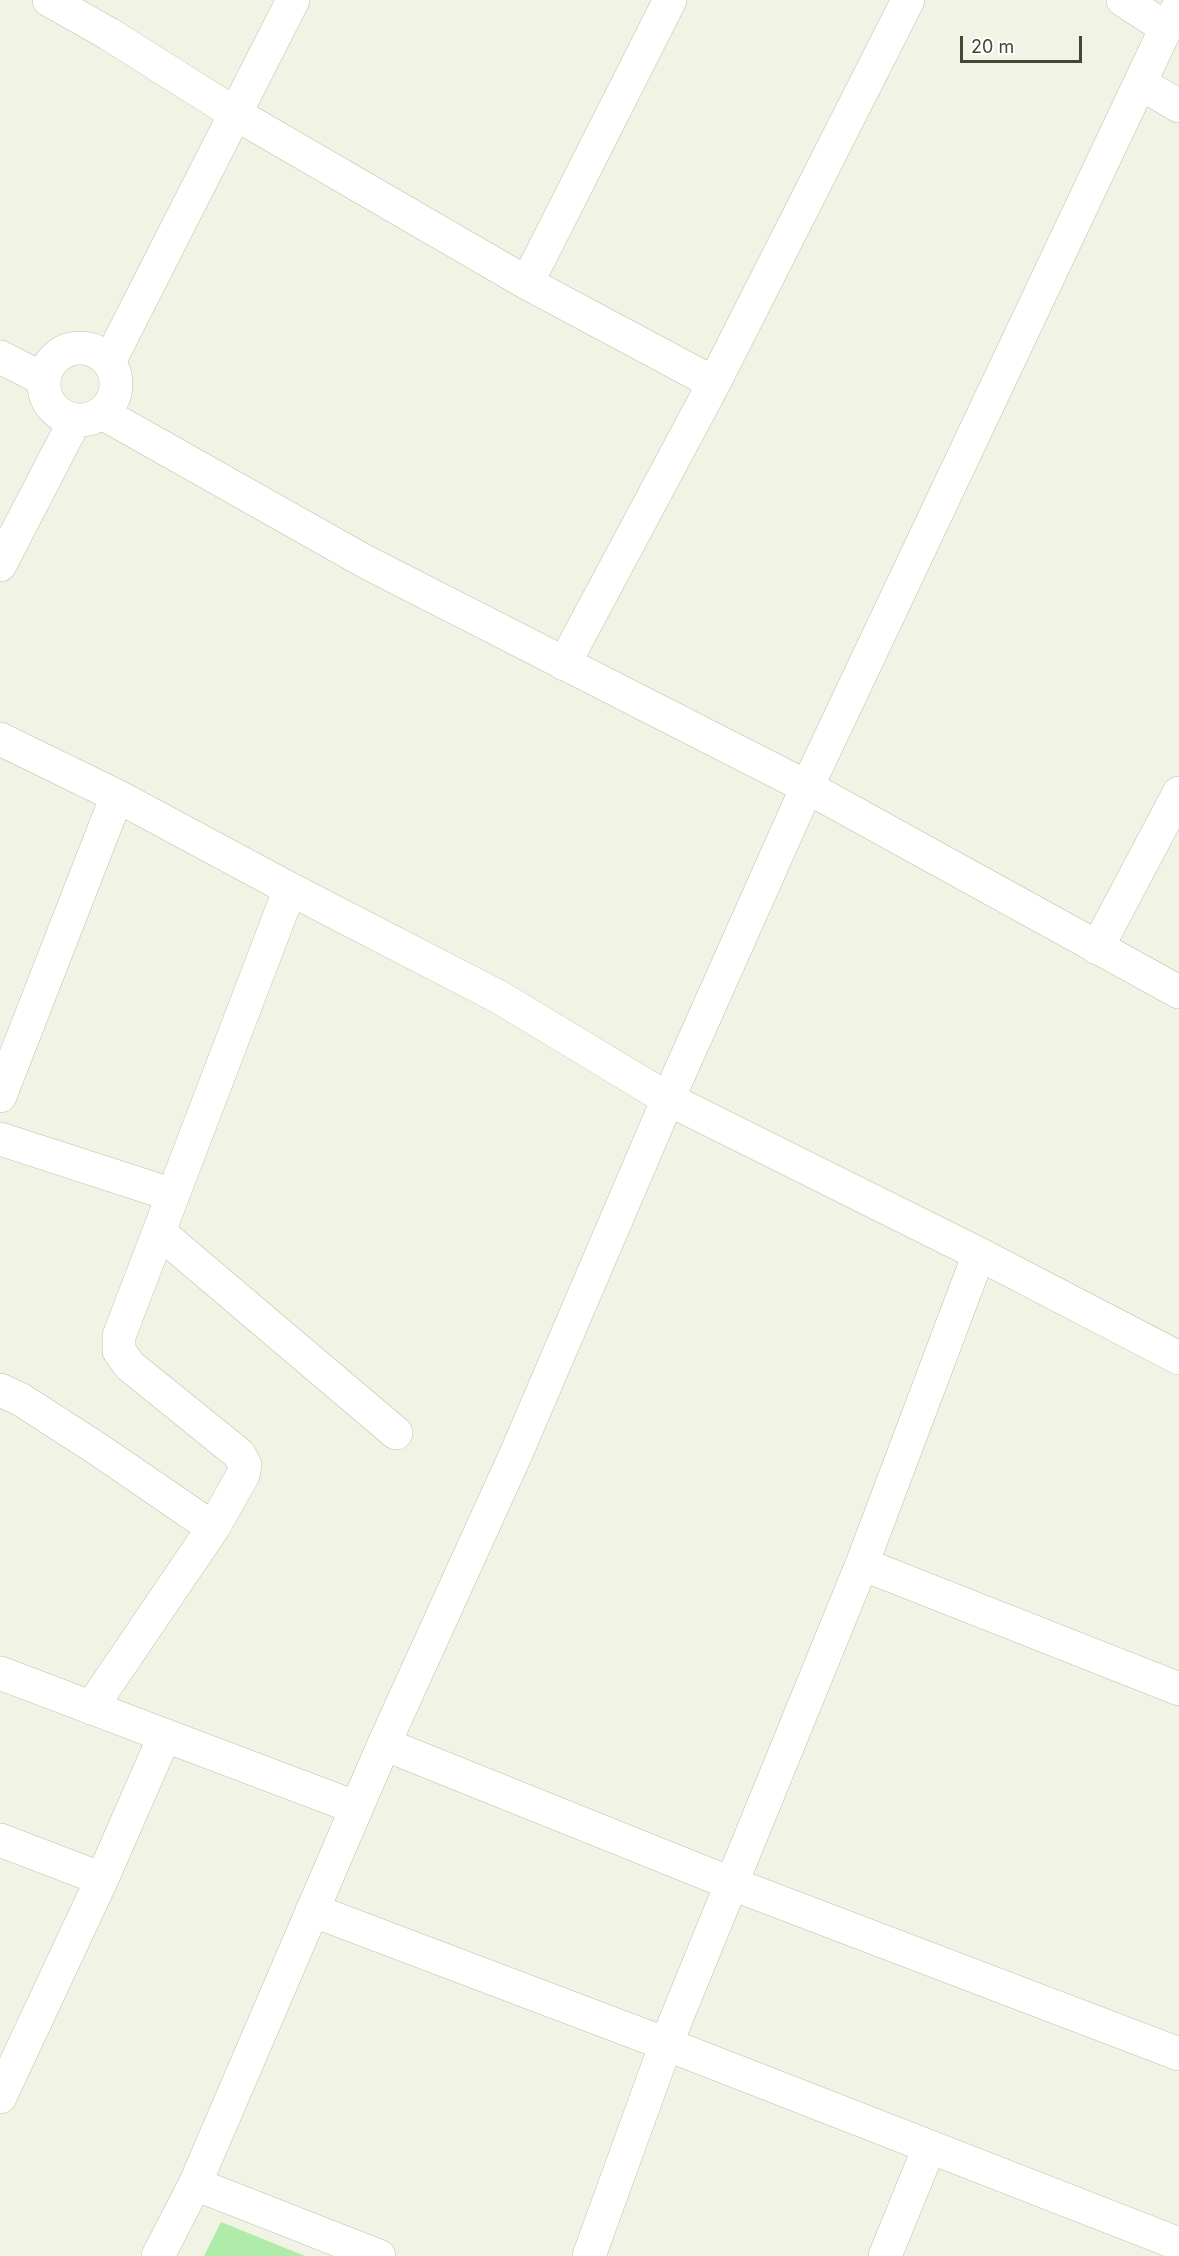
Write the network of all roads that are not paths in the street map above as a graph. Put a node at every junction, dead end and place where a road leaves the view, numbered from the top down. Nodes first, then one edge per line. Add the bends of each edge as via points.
1 (49, 0) edge
2 (293, 0) edge
3 (670, 0) edge
4 (908, 0) edge
5 (1123, 0) edge
6 (1172, 17) edge
7 (1140, 82) junction
8 (1179, 106) edge
9 (234, 113) junction
10 (527, 283) junction
11 (0, 357) edge
12 (109, 362) junction
13 (44, 379) junction
14 (714, 383) junction
15 (88, 417) junction
16 (0, 565) edge
17 (564, 664) junction
18 (0, 739) edge
19 (807, 787) junction
20 (1179, 793) edge
21 (117, 796) junction
22 (290, 889) junction
23 (1097, 948) junction
24 (1179, 992) edge
25 (0, 1096) edge
26 (668, 1099) junction
27 (0, 1139) edge
28 (173, 1195) junction
29 (159, 1232) junction
30 (980, 1254) junction
31 (1179, 1358) edge
32 (0, 1390) edge
33 (396, 1433) dead end
34 (213, 1528) junction
35 (862, 1564) junction
36 (0, 1673) edge
37 (1179, 1689) edge
38 (91, 1708) junction
39 (165, 1735) junction
40 (384, 1744) junction
41 (357, 1808) junction
42 (0, 1840) edge
43 (102, 1879) junction
44 (730, 1883) junction
45 (312, 1910) junction
46 (666, 2043) junction
47 (1179, 2054) edge
48 (8, 2063) edge
49 (0, 2097) edge
50 (929, 2148) junction
51 (195, 2184) junction
52 (1179, 2244) edge
53 (158, 2256) edge
54 (379, 2256) edge
55 (589, 2256) edge
56 (885, 2256) edge

1 - 9 street
2 - 9 street
3 - 10 street
4 - 14 street
5 - 6 street
6 - 7 street
7 - 8 street
7 - 19 street
9 - 10 street
9 - 12 street
10 - 14 street
11 - 13 street
12 - 13 street via 85,347 71,348 48,365
12 - 15 street via 116,375 112,403
13 - 15 street via 44,393 61,416
14 - 17 street
15 - 16 street
15 - 17 street
17 - 19 street
18 - 21 street
19 - 23 street
19 - 26 street
20 - 23 street
21 - 22 street
21 - 25 street
22 - 26 street via 499,997
22 - 28 street
23 - 24 street
26 - 30 street
26 - 40 street via 515,1456
27 - 28 street
28 - 29 street
29 - 33 street
29 - 34 street via 119,1336 119,1351 130,1366 239,1454 245,1465 243,1476
30 - 31 street
30 - 35 street
32 - 34 street via 96,1448
34 - 38 street
35 - 37 street
35 - 44 street
36 - 38 street
38 - 39 street
39 - 41 street
39 - 43 street
40 - 41 street
40 - 44 street
41 - 45 street
42 - 43 street
43 - 48 street
44 - 46 street
44 - 47 street
45 - 46 street
45 - 51 street
46 - 50 street
46 - 55 street
48 - 49 street
50 - 52 street
50 - 56 street
51 - 53 street
51 - 54 street

